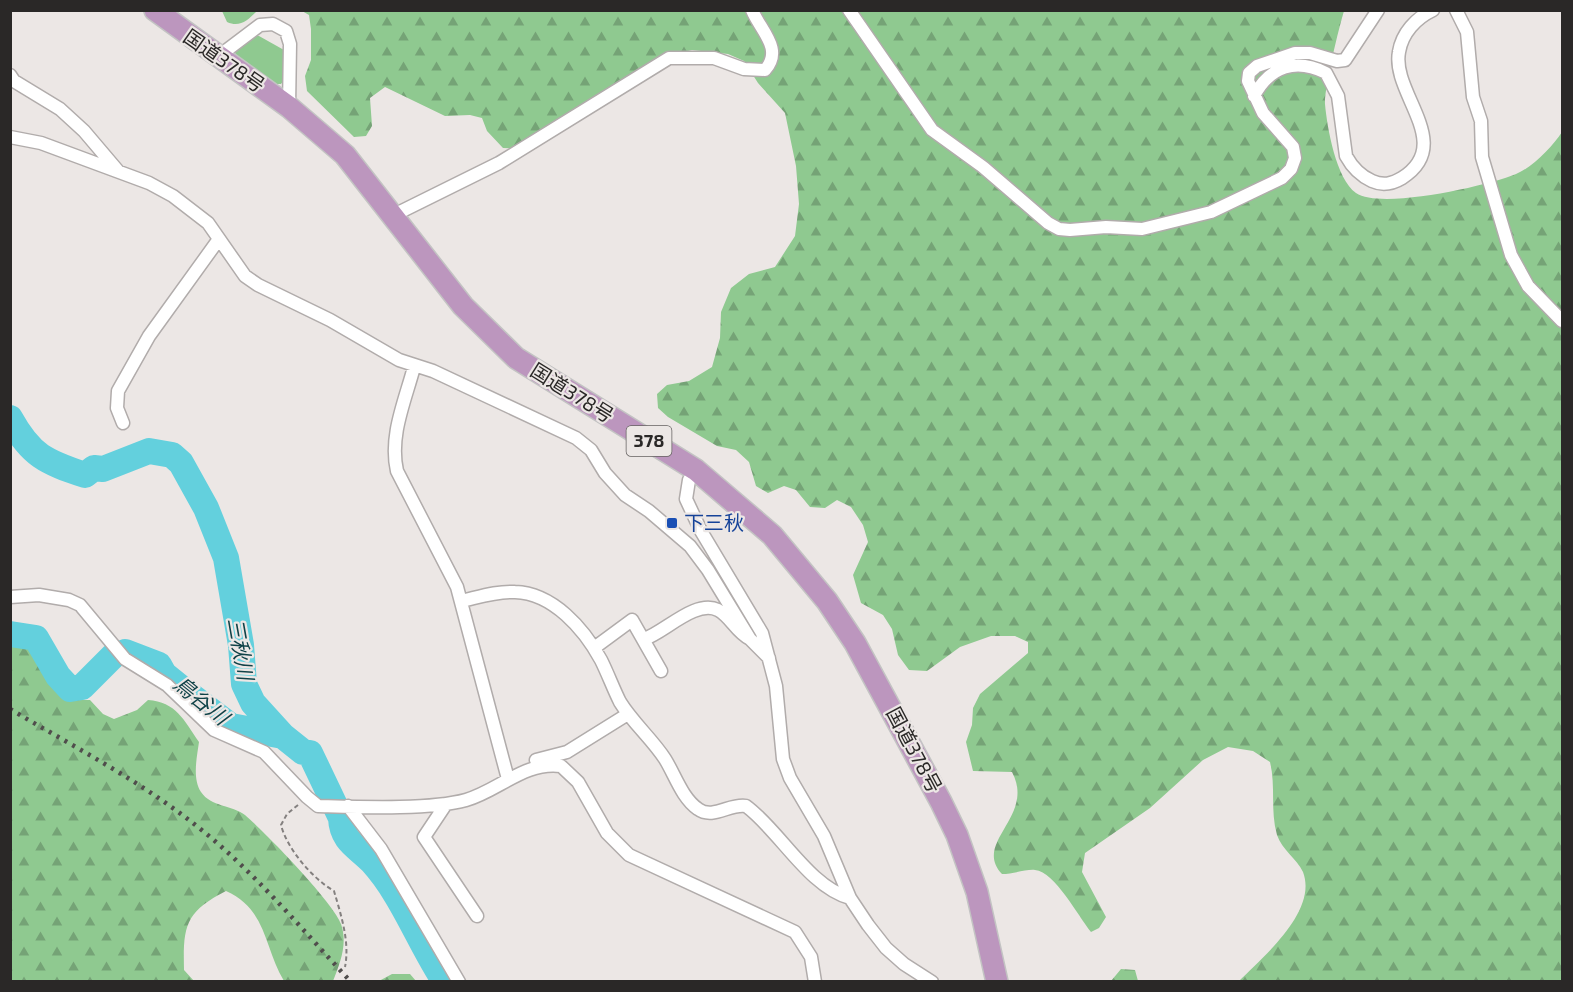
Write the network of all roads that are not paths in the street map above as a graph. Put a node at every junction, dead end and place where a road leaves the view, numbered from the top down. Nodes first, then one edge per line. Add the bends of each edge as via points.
1 (154, 10) edge
2 (752, 10) edge
3 (849, 10) edge
4 (1378, 10) edge
5 (1432, 10) edge
6 (1456, 10) edge
7 (219, 56) junction
8 (10, 75) edge
9 (1254, 96) junction
10 (289, 106) junction
11 (10, 138) edge
12 (118, 171) junction
13 (394, 215) junction
14 (219, 239) junction
15 (1563, 321) edge
16 (414, 367) junction
17 (123, 423) dead end
18 (696, 470) junction
19 (10, 597) edge
20 (461, 601) junction
21 (644, 639) junction
22 (750, 639) junction
23 (594, 648) junction
24 (770, 658) junction
25 (661, 671) dead end
26 (628, 714) junction
27 (529, 771) junction
28 (508, 779) junction
29 (446, 804) junction
30 (345, 806) junction
31 (850, 898) junction
32 (477, 916) dead end
33 (459, 981) edge
34 (815, 981) edge
35 (932, 981) edge
36 (997, 981) edge

1 - 7 highway, 国道378号 / 378
2 - 13 street via 772,44 770,64 765,70 744,69 714,58 669,58 499,163
3 - 9 street via 932,130 1059,229 1142,229 1211,212 1282,178 1295,158 1293,147 1263,113
4 - 9 street via 1345,60 1295,53 1257,66 1249,73 1248,81
5 - 9 street via 1412,24 1399,51 1398,68 1419,115 1424,146 1412,172 1400,180 1380,184 1365,178 1351,165 1346,156 1338,96 1326,73 1302,64 1283,66 1261,82
6 - 15 street via 1467,32 1473,97 1481,121 1482,157 1511,255 1528,286
7 - 10 highway, 国道378号 / 378
7 - 10 street via 260,25 273,24 286,31 290,44
8 - 12 street via 60,109
10 - 13 highway, 国道378号 / 378 via 345,155
11 - 12 street via 41,143
12 - 14 street via 173,196 208,223
13 - 18 highway, 国道378号 / 378 via 463,306 516,358
14 - 16 street via 245,276 258,285
14 - 17 street via 149,336 118,391 117,408
16 - 20 street via 398,427 394,455 397,471 445,561
16 - 22 street via 433,371 576,438 591,450 625,495 690,546
18 - 24 street via 687,489 691,512 754,617
18 - 36 highway, 国道378号 / 378 via 772,535 855,643 957,835 983,913
19 - 30 street via 39,595 80,605 125,659 167,685 214,730 264,752 318,806
20 - 23 street via 497,592 529,593 555,606
20 - 28 street
21 - 22 street via 662,631 675,619 714,609
21 - 23 street via 632,620
21 - 25 street
22 - 24 street
23 - 26 street
24 - 31 street via 781,715 783,759 824,836
26 - 27 street via 567,752 535,760
26 - 31 street via 661,753 698,809 715,813 738,804 746,806 792,855 839,895
27 - 28 street
27 - 34 street via 550,764 561,766 569,772 607,833 629,855 795,932 811,957
28 - 29 street via 468,799
29 - 30 street
29 - 32 street via 424,837
30 - 33 street via 381,849
31 - 35 street via 886,948

